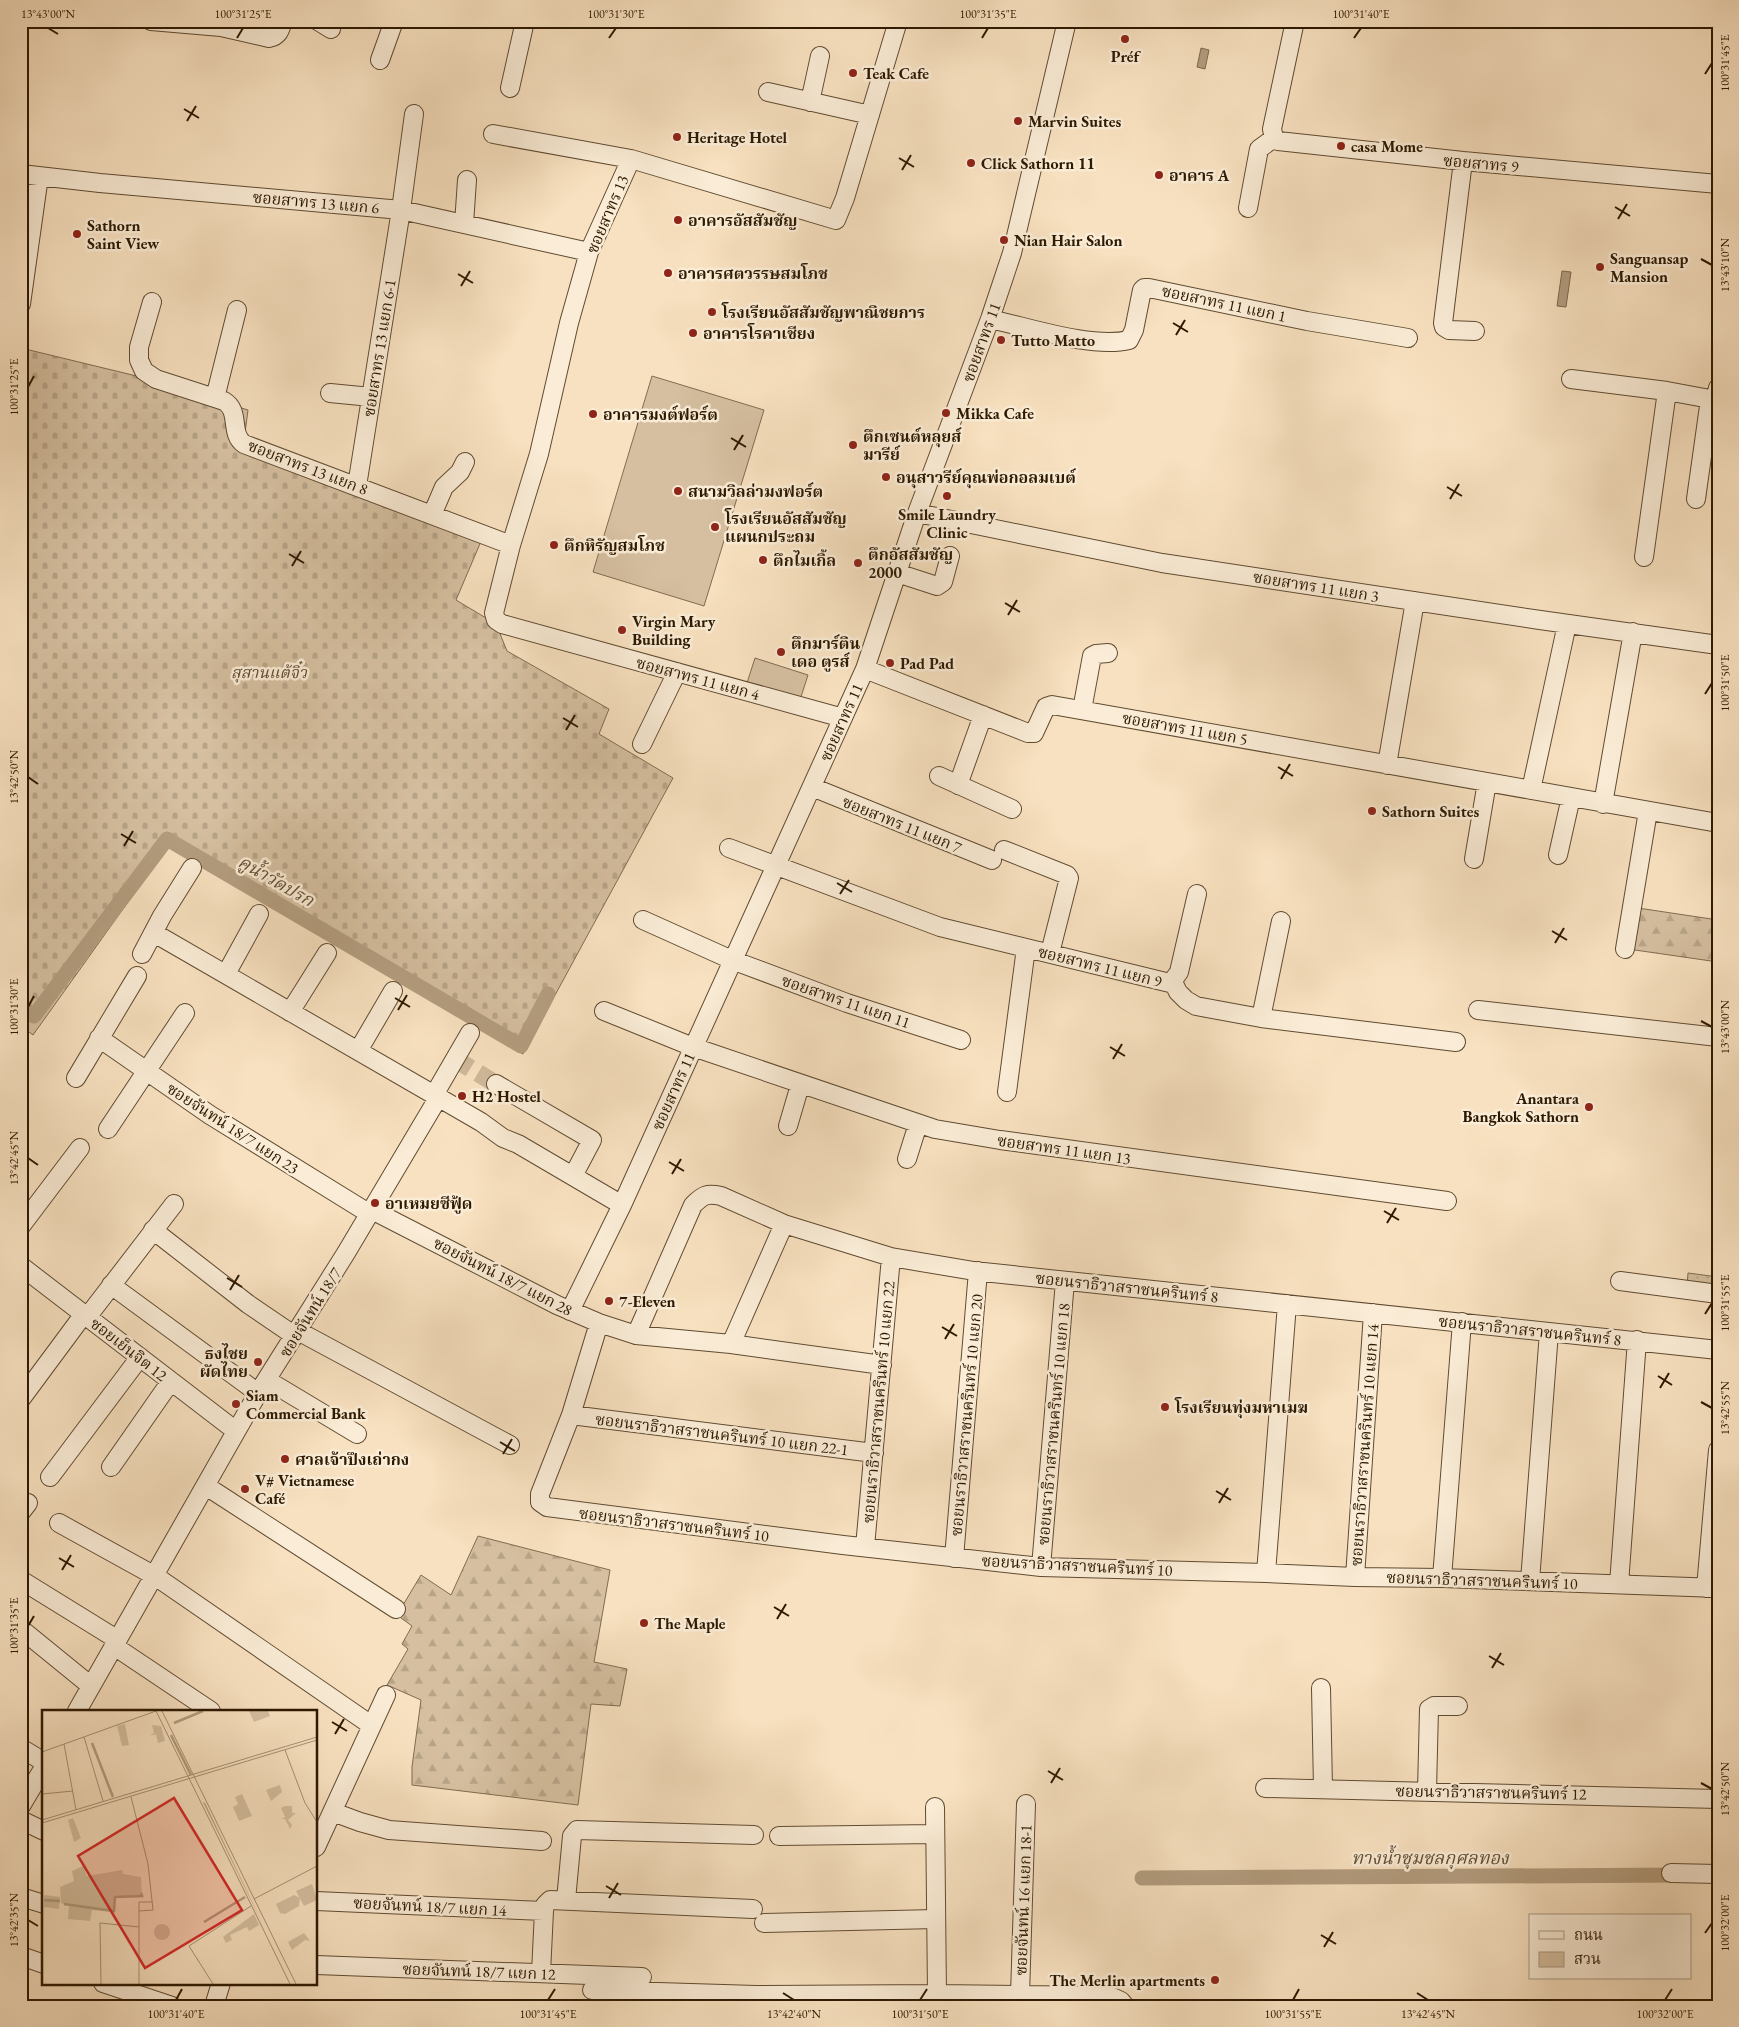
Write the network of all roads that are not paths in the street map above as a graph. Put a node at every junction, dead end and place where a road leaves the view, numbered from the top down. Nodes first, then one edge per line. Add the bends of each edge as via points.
1 (283, 21) edge
2 (394, 21) edge
3 (525, 21) edge
4 (898, 21) edge
5 (1067, 21) edge
6 (1295, 21) edge
7 (151, 22) edge
8 (820, 56) dead end
9 (380, 60) dead end
10 (510, 88) dead end
11 (768, 92) dead end
12 (810, 102) junction
13 (414, 114) dead end
14 (870, 116) junction
15 (493, 134) dead end
16 (1274, 138) junction
17 (631, 159) junction
18 (1463, 162) junction
19 (21, 174) edge
20 (39, 176) junction
21 (467, 180) dead end
22 (1718, 184) edge
23 (1248, 208) dead end
24 (401, 210) junction
25 (464, 224) junction
26 (589, 252) junction
27 (152, 302) dead end
28 (21, 304) edge
29 (237, 310) dead end
30 (990, 319) junction
31 (1475, 331) dead end
32 (1408, 338) dead end
33 (1571, 379) dead end
34 (1668, 391) junction
35 (330, 393) dead end
36 (1714, 393) edge
37 (371, 397) junction
38 (215, 398) junction
39 (464, 462) dead end
40 (357, 486) junction
41 (1696, 499) dead end
42 (917, 513) junction
43 (432, 514) junction
44 (511, 545) junction
45 (950, 556) dead end
46 (1644, 557) dead end
47 (897, 574) junction
48 (1415, 601) junction
49 (496, 620) joint
50 (1567, 624) junction
51 (1633, 632) junction
52 (1718, 645) edge
53 (1108, 653) dead end
54 (865, 669) junction
55 (677, 672) junction
56 (1082, 710) junction
57 (983, 716) junction
58 (843, 718) junction
59 (642, 744) dead end
60 (1387, 765) junction
61 (939, 776) dead end
62 (1486, 782) junction
63 (958, 785) junction
64 (812, 787) junction
65 (1531, 790) junction
66 (1570, 797) junction
67 (1603, 804) junction
68 (1012, 809) dead end
69 (1648, 811) junction
70 (1718, 823) edge
71 (729, 848) dead end
72 (1558, 855) dead end
73 (1474, 858) dead end
74 (776, 865) junction
75 (192, 868) dead end
76 (1197, 894) dead end
77 (259, 914) dead end
78 (643, 920) dead end
79 (1281, 921) dead end
80 (154, 933) junction
81 (1026, 948) junction
82 (1625, 949) dead end
83 (327, 953) dead end
84 (142, 954) dead end
85 (1050, 954) junction
86 (732, 960) junction
87 (226, 974) junction
88 (137, 976) dead end
89 (1174, 984) junction
90 (393, 991) dead end
91 (1478, 1010) dead end
92 (604, 1011) dead end
93 (290, 1012) junction
94 (185, 1013) dead end
95 (1261, 1018) junction
96 (470, 1033) dead end
97 (1718, 1037) edge
98 (99, 1038) junction
99 (960, 1040) dead end
100 (1456, 1042) dead end
101 (693, 1047) junction
102 (358, 1051) junction
103 (147, 1071) junction
104 (76, 1078) dead end
105 (496, 1084) tunnel mouth
106 (800, 1085) junction
107 (1006, 1092) dead end
108 (436, 1096) junction
109 (918, 1124) junction
110 (788, 1126) dead end
111 (108, 1129) dead end
112 (80, 1148) dead end
113 (907, 1159) dead end
114 (573, 1176) junction
115 (1447, 1202) dead end
116 (174, 1204) dead end
117 (622, 1205) junction
118 (371, 1212) junction
119 (784, 1224) junction
120 (21, 1226) edge
121 (153, 1230) junction
122 (891, 1257) junction
123 (21, 1266) edge
124 (978, 1271) junction
125 (1065, 1280) junction
126 (1620, 1281) dead end
127 (112, 1285) junction
128 (1718, 1294) edge
129 (1287, 1304) junction
130 (570, 1310) junction
131 (1373, 1313) junction
132 (86, 1315) junction
133 (1462, 1322) junction
134 (599, 1323) junction
135 (1549, 1332) junction
136 (297, 1333) junction
137 (636, 1335) junction
138 (1637, 1340) junction
139 (731, 1344) junction
140 (1718, 1350) edge
141 (140, 1357) junction
142 (882, 1365) junction
143 (171, 1381) junction
144 (262, 1387) junction
145 (21, 1399) edge
146 (571, 1415) junction
147 (236, 1431) junction
148 (357, 1434) dead end
149 (510, 1445) dead end
150 (1718, 1450) edge
151 (874, 1453) junction
152 (111, 1468) dead end
153 (50, 1477) dead end
154 (206, 1486) junction
155 (59, 1523) dead end
156 (865, 1547) junction
157 (954, 1558) junction
158 (1041, 1567) junction
159 (1266, 1573) junction
160 (155, 1576) junction
161 (1354, 1577) junction
162 (1442, 1578) junction
163 (21, 1580) edge
164 (1530, 1581) junction
165 (1619, 1584) junction
166 (1712, 1588) edge
167 (396, 1609) dead end
168 (21, 1629) edge
169 (116, 1643) junction
170 (91, 1686) junction
171 (1321, 1688) dead end
172 (386, 1695) dead end
173 (1458, 1706) dead end
174 (78, 1710) edge
175 (210, 1710) edge
176 (371, 1725) junction
177 (21, 1748) edge
178 (42, 1761) edge
179 (42, 1770) edge
180 (1265, 1788) dead end
181 (1323, 1788) junction
182 (1427, 1791) junction
183 (1718, 1799) edge
184 (1026, 1804) dead end
185 (21, 1806) edge
186 (935, 1807) dead end
187 (333, 1812) junction
188 (21, 1820) edge
189 (42, 1830) edge
190 (935, 1834) junction
191 (754, 1835) dead end
192 (779, 1836) dead end
193 (542, 1840) dead end
194 (318, 1843) edge
195 (1671, 1873) dead end
196 (1718, 1874) edge
197 (21, 1897) edge
198 (566, 1900) junction
199 (318, 1901) edge
200 (42, 1903) edge
201 (753, 1909) dead end
202 (544, 1911) junction
203 (936, 1919) junction
204 (764, 1923) dead end
205 (21, 1956) edge
206 (42, 1963) edge
207 (318, 1965) edge
208 (541, 1974) junction
209 (642, 1976) dead end
210 (106, 1984) edge
211 (221, 1984) edge
212 (592, 1990) dead end
213 (937, 1994) junction
214 (1020, 1995) junction
215 (756, 2000) edge
216 (172, 2006) edge
217 (214, 2006) edge
218 (1125, 2006) edge

1 - 7 street via 280,32 269,38 221,27
2 - 9 street
3 - 10 street
4 - 14 street, ซอยสาทร 13
5 - 30 street, ซอยสาทร 11 via 1012,253
6 - 16 street via 1272,129
8 - 12 street
11 - 12 street
12 - 14 street
13 - 24 street, ซอยสาทร 13 แยก 6-1
14 - 17 street, ซอยสาทร 13 via 836,220
15 - 17 street
16 - 18 street, ซอยสาทร 9 via 1283,142
16 - 23 street via 1259,149
17 - 26 street, ซอยสาทร 13
18 - 22 street, ซอยสาทร 9
18 - 31 street via 1443,323 1449,330
19 - 20 street, ซอยสาทร 13 แยก 6
20 - 24 street, ซอยสาทร 13 แยก 6
20 - 28 street
21 - 25 street
24 - 25 street, ซอยสาทร 13 แยก 6
24 - 37 street, ซอยสาทร 13 แยก 6-1
25 - 26 street, ซอยสาทร 13 แยก 6
26 - 44 street, ซอยสาทร 13 via 569,322 539,454
27 - 38 street, ซอยสาทร 13 แยก 8 via 139,347 139,360 144,371 156,379
29 - 38 street
30 - 32 street, ซอยสาทร 11 แยก 1 via 1082,340 1119,342 1129,340 1142,290 1149,288
30 - 42 street, ซอยสาทร 11
33 - 34 street
34 - 36 street
34 - 46 street
35 - 37 street
36 - 41 street
37 - 40 street, ซอยสาทร 13 แยก 6-1
38 - 40 street, ซอยสาทร 13 แยก 8 via 231,405 237,436 244,444
39 - 43 street via 460,472 444,487
40 - 43 street, ซอยสาทร 13 แยก 8
42 - 47 street, ซอยสาทร 11
42 - 48 street, ซอยสาทร 11 แยก 3 via 1162,563
43 - 44 street, ซอยสาทร 13 แยก 8
44 - 49 street, ซอยสาทร 13 via 494,614
45 - 47 street via 943,582 937,586
47 - 54 street, ซอยสาทร 11
48 - 50 street, ซอยสาทร 11 แยก 3
48 - 60 street
49 - 55 street, ซอยสาทร 11 แยก 4
50 - 51 street, ซอยสาทร 11 แยก 3
50 - 65 street
51 - 52 street, ซอยสาทร 11 แยก 3
51 - 67 street
53 - 56 street via 1092,656
54 - 57 street, ซอยสาทร 11 แยก 5
54 - 58 street, ซอยสาทร 11
55 - 58 street, ซอยสาทร 11 แยก 4
55 - 59 street
56 - 57 street, ซอยสาทร 11 แยก 5 via 1048,705 1036,730 1028,733
56 - 60 street, ซอยสาทร 11 แยก 5
57 - 63 street
58 - 64 street, ซอยสาทร 11
60 - 62 street, ซอยสาทร 11 แยก 5
61 - 63 street
62 - 65 street, ซอยสาทร 11 แยก 5
62 - 73 street
63 - 68 street
64 - 74 street, ซอยสาทร 11
64 - 85 street, ซอยสาทร 11 แยก 7 via 998,855 1067,874 1069,878
65 - 66 street, ซอยสาทร 11 แยก 5
66 - 67 street, ซอยสาทร 11 แยก 5
66 - 72 street
67 - 69 street, ซอยสาทร 11 แยก 5
69 - 70 street, ซอยสาทร 11 แยก 5
69 - 82 street
71 - 74 street, ซอยสาทร 11 แยก 9
74 - 81 street, ซอยสาทร 11 แยก 9 via 929,924
74 - 86 street, ซอยสาทร 11
75 - 80 street
76 - 89 street
77 - 87 street
78 - 86 street, ซอยสาทร 11 แยก 11
79 - 95 street
80 - 84 street
80 - 87 street
81 - 85 street, ซอยสาทร 11 แยก 9
81 - 107 street
83 - 93 street
85 - 89 street, ซอยสาทร 11 แยก 9
86 - 99 street, ซอยสาทร 11 แยก 11
86 - 101 street, ซอยสาทร 11
87 - 93 street
88 - 98 street
89 - 95 street, ซอยสาทร 11 แยก 9 via 1178,992 1196,1006
90 - 102 street
91 - 97 street
92 - 101 street, ซอยสาทร 11 แยก 13
93 - 102 street
94 - 103 street
95 - 100 street, ซอยสาทร 11 แยก 9
96 - 108 street, ซอยจันทน์ 18/7
98 - 103 street, ซอยจันทน์ 18/7 แยก 23
98 - 104 street
101 - 106 street, ซอยสาทร 11 แยก 13
101 - 117 street, ซอยสาทร 11
102 - 108 street
103 - 111 street
103 - 118 street, ซอยจันทน์ 18/7 แยก 23 via 210,1116
105 - 114 street via 592,1140
106 - 109 street, ซอยสาทร 11 แยก 13
106 - 110 street
108 - 114 street
108 - 118 street, ซอยจันทน์ 18/7
109 - 113 street
109 - 115 street, ซอยสาทร 11 แยก 13 via 935,1130 1000,1140
112 - 120 street
114 - 117 street
116 - 121 street
117 - 130 street, ซอยสาทร 11
118 - 130 street, ซอยจันทน์ 18/7 แยก 28
118 - 136 street, ซอยจันทน์ 18/7
119 - 122 street, ซอยนราธิวาสราชนครินทร์ 8
119 - 137 street, ซอยนราธิวาสราชนครินทร์ 8 via 721,1196 703,1195 693,1205
119 - 139 street
121 - 127 street
121 - 136 street via 248,1304
122 - 124 street, ซอยนราธิวาสราชนครินทร์ 8
122 - 142 street, ซอยนราธิวาสราชนครินทร์ 10 แยก 22
123 - 132 street, ซอยเย็นจิต 12
124 - 125 street, ซอยนราธิวาสราชนครินทร์ 8
124 - 157 street, ซอยนราธิวาสราชนครินทร์ 10 แยก 20
125 - 129 street, ซอยนราธิวาสราชนครินทร์ 8
125 - 158 street, ซอยนราธิวาสราชนครินทร์ 10 แยก 18
126 - 128 street
127 - 132 street
127 - 144 street
129 - 131 street, ซอยนราธิวาสราชนครินทร์ 8
129 - 159 street
130 - 134 street, ซอยจันทน์ 18/7 แยก 28
131 - 133 street, ซอยนราธิวาสราชนครินทร์ 8
131 - 161 street, ซอยนราธิวาสราชนครินทร์ 10 แยก 14
132 - 141 street, ซอยเย็นจิต 12
132 - 145 street
133 - 135 street, ซอยนราธิวาสราชนครินทร์ 8
133 - 162 street
134 - 137 street, ซอยจันทน์ 18/7 แยก 28
134 - 146 street, ซอยนราธิวาสราชนครินทร์ 10
135 - 138 street, ซอยนราธิวาสราชนครินทร์ 8
135 - 164 street
136 - 144 street, ซอยจันทน์ 18/7
136 - 149 street
137 - 139 street, ซอยจันทน์ 18/7 แยก 28
138 - 140 street, ซอยนราธิวาสราชนครินทร์ 8
138 - 165 street
139 - 142 street, ซอยจันทน์ 18/7 แยก 28
141 - 143 street, ซอยเย็นจิต 12
141 - 153 street
142 - 151 street, ซอยนราธิวาสราชนครินทร์ 10 แยก 22
143 - 147 street, ซอยเย็นจิต 12
143 - 152 street
144 - 147 street, ซอยจันทน์ 18/7
144 - 148 street
146 - 151 street, ซอยนราธิวาสราชนครินทร์ 10 แยก 22-1
146 - 156 street, ซอยนราธิวาสราชนครินทร์ 10 via 540,1494 540,1502 547,1507
147 - 154 street, ซอยจันทน์ 18/7
150 - 166 street
151 - 156 street, ซอยนราธิวาสราชนครินทร์ 10 แยก 22
154 - 160 street, ซอยจันทน์ 18/7
154 - 167 street
155 - 160 street
156 - 157 street, ซอยนราธิวาสราชนครินทร์ 10
157 - 158 street, ซอยนราธิวาสราชนครินทร์ 10
158 - 159 street, ซอยนราธิวาสราชนครินทร์ 10
159 - 161 street, ซอยนราธิวาสราชนครินทร์ 10
160 - 169 street, ซอยจันทน์ 18/7
160 - 176 street
161 - 162 street, ซอยนราธิวาสราชนครินทร์ 10
162 - 164 street, ซอยนราธิวาสราชนครินทร์ 10
163 - 169 street
164 - 165 street, ซอยนราธิวาสราชนครินทร์ 10
165 - 166 street, ซอยนราธิวาสราชนครินทร์ 10
168 - 170 street
169 - 170 street, ซอยจันทน์ 18/7
169 - 175 street
170 - 174 street, ซอยจันทน์ 18/7
171 - 181 street
172 - 176 street
173 - 182 street via 1429,1709
176 - 187 street
177 - 178 street
179 - 185 street
180 - 181 street, ซอยนราธิวาสราชนครินทร์ 12
181 - 182 street, ซอยนราธิวาสราชนครินทร์ 12
182 - 183 street, ซอยนราธิวาสราชนครินทร์ 12
184 - 214 street, ซอยจันทน์ 16 แยก 18-1
186 - 190 street
187 - 193 street via 389,1830
187 - 194 street
188 - 189 street
190 - 192 street
190 - 203 street
191 - 198 street via 577,1830 571,1842
195 - 196 street
197 - 200 street
198 - 201 street
198 - 202 street via 550,1900
199 - 202 street, ซอยจันทน์ 18/7 แยก 14
202 - 208 street
203 - 204 street
203 - 213 street
205 - 206 street
207 - 208 street, ซอยจันทน์ 18/7 แยก 12
208 - 209 street, ซอยจันทน์ 18/7 แยก 12
210 - 216 street
211 - 217 street
212 - 215 street
213 - 214 street
213 - 215 street
214 - 218 street via 1110,1996

